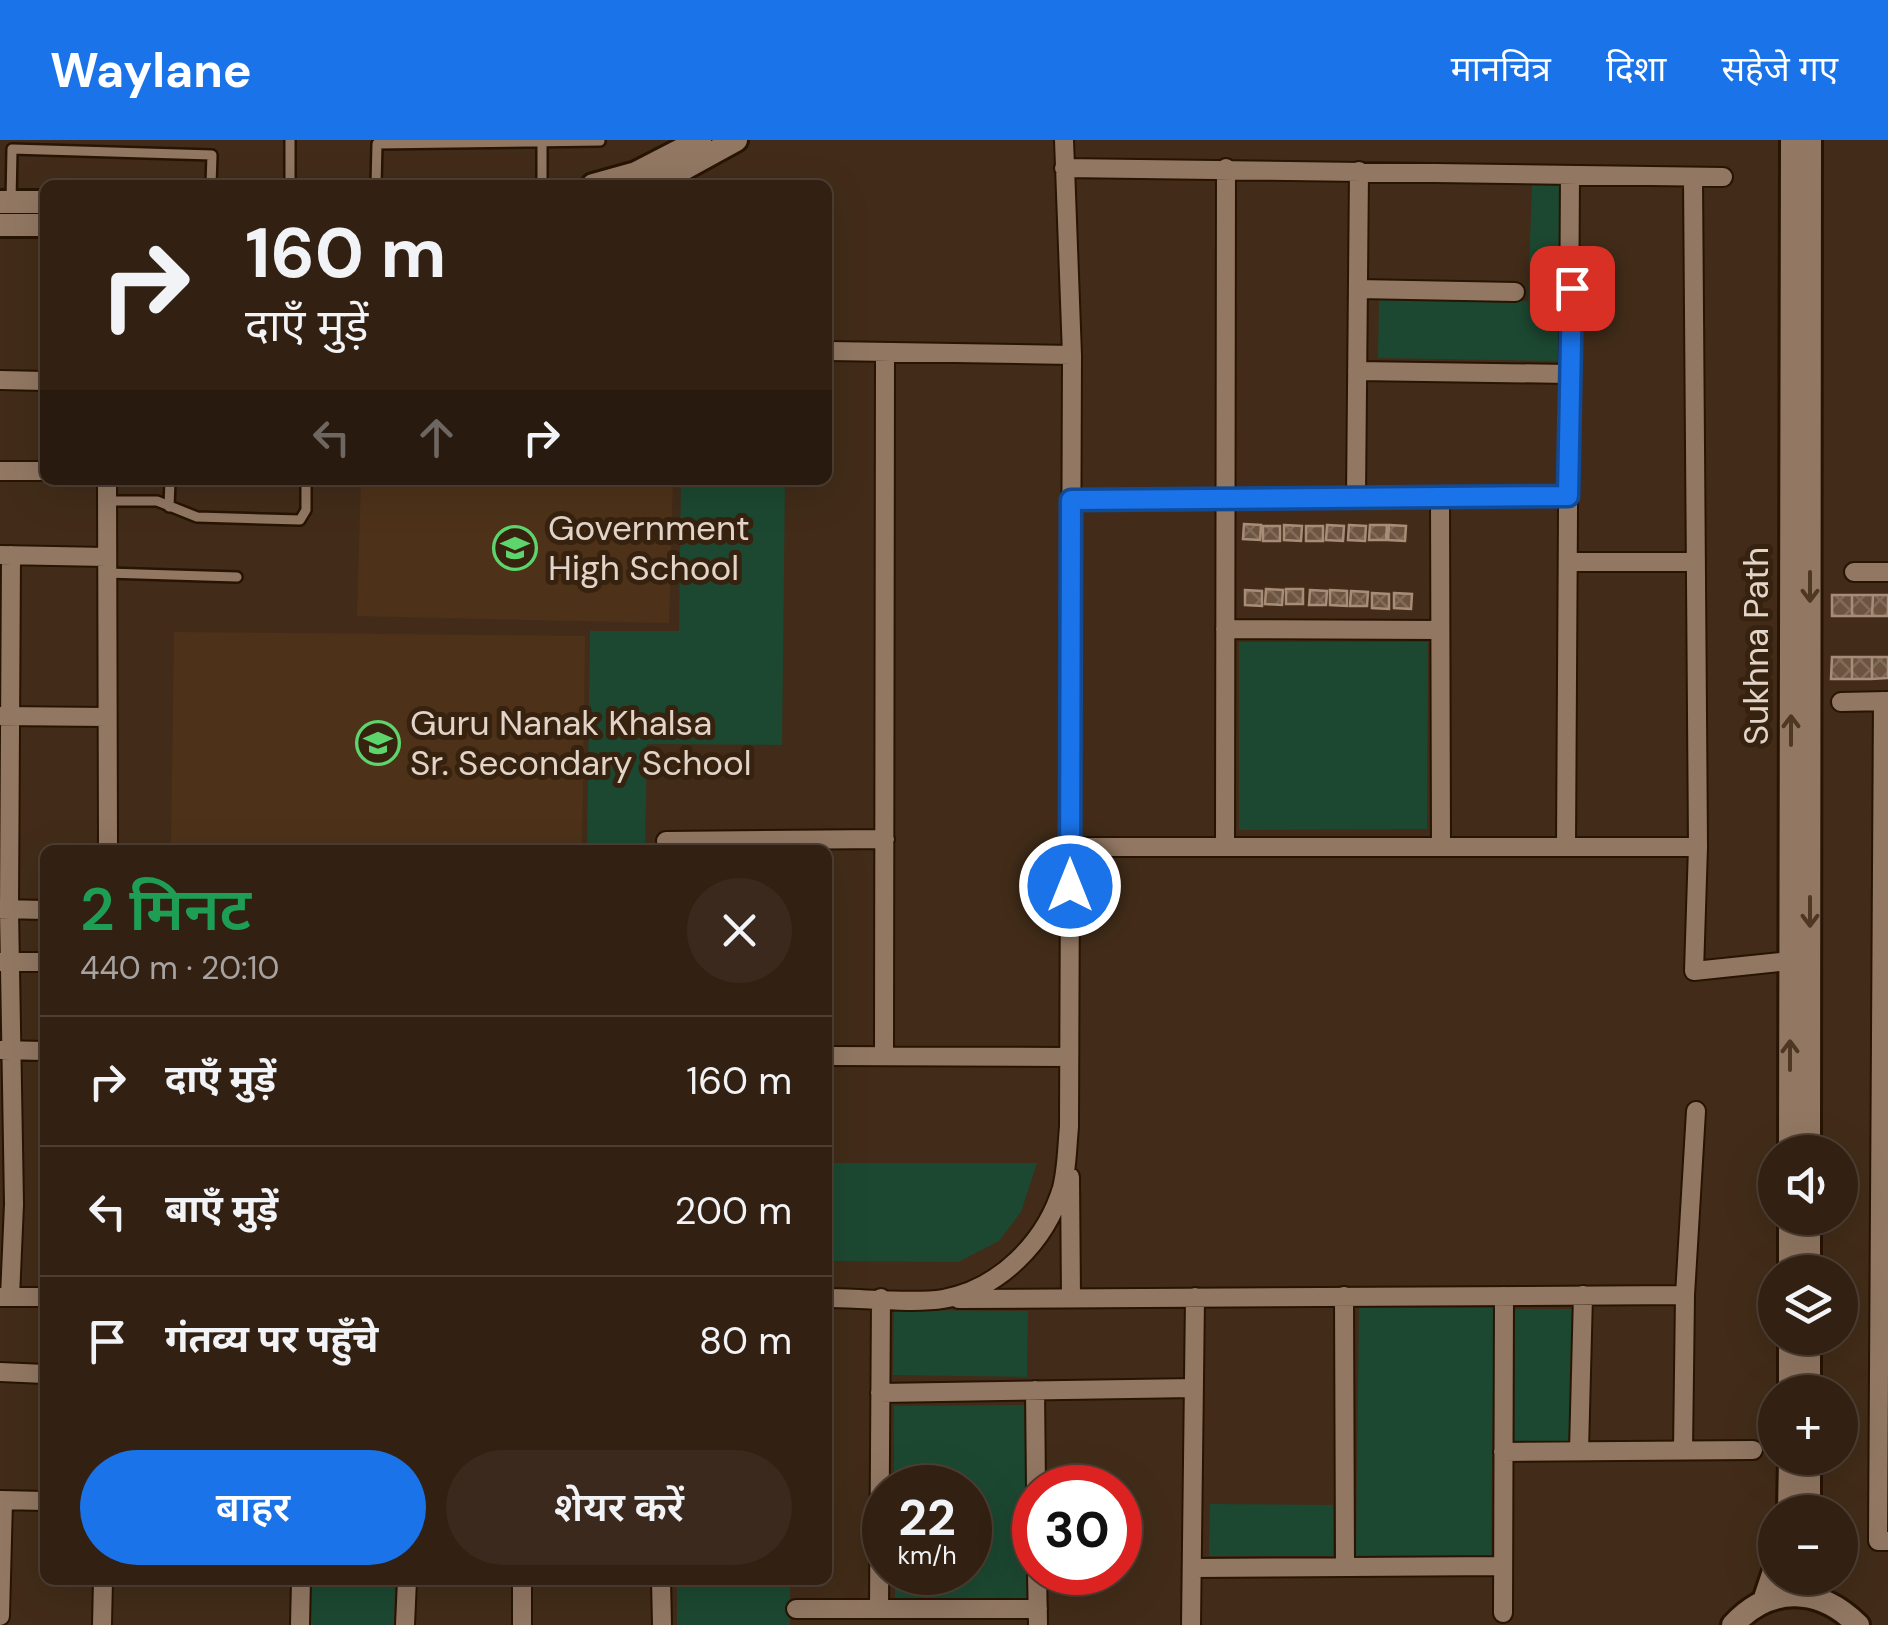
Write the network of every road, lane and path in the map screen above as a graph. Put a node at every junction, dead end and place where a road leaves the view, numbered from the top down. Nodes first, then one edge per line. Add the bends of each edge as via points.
1 (290, 140) edge
2 (700, 140) edge
3 (736, 140) edge
4 (1064, 140) edge
5 (1792, 140) edge
6 (1810, 140) edge
7 (600, 141) edge
8 (542, 142) edge
9 (1064, 168) junction
10 (1226, 168) junction
11 (1359, 171) junction
12 (1570, 175) junction
13 (1724, 177) dead end
14 (1693, 178) junction
15 (211, 180) edge
16 (290, 180) edge
17 (376, 180) edge
18 (542, 180) edge
19 (610, 180) edge
20 (663, 180) edge
21 (40, 204) edge
22 (5, 214) edge
23 (40, 224) edge
24 (1358, 289) junction
25 (1515, 292) dead end
26 (832, 352) edge
27 (885, 352) junction
28 (1072, 355) junction
29 (1357, 371) junction
30 (1569, 374) junction
31 (0, 380) edge
32 (40, 381) edge
33 (0, 471) edge
34 (40, 471) edge
35 (106, 485) edge
36 (170, 485) edge
37 (306, 485) edge
38 (1568, 496) junction
39 (1440, 497) junction
40 (1356, 498) junction
41 (1225, 499) junction
42 (1071, 500) junction
43 (107, 501) junction
44 (169, 507) junction
45 (6, 555) edge
46 (1568, 562) junction
47 (1696, 562) junction
48 (107, 565) junction
49 (1854, 572) dead end
50 (1888, 572) edge
51 (237, 576) dead end
52 (1225, 629) junction
53 (1440, 630) junction
54 (5, 638) edge
55 (1885, 701) edge
56 (1841, 702) dead end
57 (5, 716) edge
58 (108, 717) junction
59 (5, 835) edge
60 (885, 839) junction
61 (666, 841) dead end
62 (108, 845) edge
63 (763, 845) edge
64 (1070, 847) junction
65 (1224, 847) junction
66 (1441, 847) junction
67 (1566, 847) junction
68 (1698, 847) junction
69 (4, 909) edge
70 (40, 910) edge
71 (1790, 961) junction
72 (5, 962) edge
73 (40, 962) edge
74 (6, 1050) edge
75 (40, 1051) edge
76 (832, 1056) edge
77 (884, 1056) junction
78 (1069, 1057) junction
79 (1884, 1095) edge
80 (1696, 1111) dead end
81 (1069, 1127) junction
82 (1790, 1135) edge
83 (1810, 1135) edge
84 (7, 1204) edge
85 (1884, 1232) edge
86 (1582, 1295) junction
87 (1685, 1295) junction
88 (1344, 1296) junction
89 (1504, 1296) junction
90 (5, 1297) edge
91 (40, 1297) edge
92 (1194, 1297) junction
93 (832, 1298) edge
94 (881, 1298) junction
95 (1071, 1298) junction
96 (944, 1299) junction
97 (0, 1372) edge
98 (40, 1374) edge
99 (1194, 1388) junction
100 (1035, 1390) junction
101 (880, 1393) junction
102 (1683, 1450) junction
103 (1753, 1450) dead end
104 (1579, 1451) junction
105 (1503, 1452) junction
106 (1036, 1465) edge
107 (2, 1500) edge
108 (40, 1501) edge
109 (1888, 1541) edge
110 (1503, 1566) junction
111 (1345, 1567) junction
112 (1192, 1568) junction
113 (103, 1585) edge
114 (301, 1585) edge
115 (407, 1585) edge
116 (522, 1585) edge
117 (662, 1585) edge
118 (1766, 1595) edge
119 (1789, 1595) edge
120 (1827, 1595) edge
121 (1764, 1602) junction
122 (796, 1610) dead end
123 (879, 1610) junction
124 (1503, 1613) dead end
125 (0, 1616) edge
126 (1038, 1617) edge
127 (102, 1625) edge
128 (300, 1625) edge
129 (406, 1625) edge
130 (522, 1625) edge
131 (662, 1625) edge
132 (1191, 1625) edge
133 (1733, 1625) edge
134 (1858, 1625) edge

1 - 16 lane
2 - 19 main road
3 - 20 main road
4 - 9 street
71 -> 5 main road, Sukhna Path
6 -> 83 main road, Sukhna Path
7 - 8 lane
8 - 17 lane via 378,144
8 - 18 lane
9 - 10 street
9 - 28 street
10 - 11 street
10 - 41 street
11 - 12 street
11 - 24 street
12 - 14 street
12 - 30 street
13 - 14 street
14 - 47 street
15 - 22 lane via 212,156 12,149
21 - 22 main road
22 - 23 main road
24 - 25 street
24 - 29 street
26 - 27 street
27 - 28 street
27 - 60 street
28 - 42 street
29 - 30 street
29 - 40 street
30 - 38 street
31 - 32 street
33 - 34 street
35 - 43 street
36 - 44 lane
37 - 44 lane via 300,520 196,517
38 - 39 street
38 - 46 street
39 - 40 street
39 - 53 street
40 - 41 street
41 - 42 street
41 - 52 street
42 - 64 street
43 - 44 lane
43 - 48 street
45 - 48 street
45 - 54 street
46 - 47 street
46 - 67 street
47 - 68 street
48 - 51 lane
48 - 58 street
49 - 50 street
52 - 53 street
52 - 65 street
53 - 66 street
54 - 57 street
55 - 56 street
55 - 79 street
57 - 58 street
57 - 59 street
58 - 62 street
59 - 69 street
60 - 63 street
60 - 77 street
61 - 63 street
64 - 65 street
64 - 78 street
65 - 66 street
66 - 67 street
67 - 68 street
68 - 71 street via 1694,971
69 - 70 street
69 - 72 street
82 -> 71 main road, Sukhna Path
72 - 73 street
72 - 74 street
74 - 75 street
74 - 84 street
76 - 77 street
77 - 78 street
78 - 81 street
79 - 85 street
80 - 87 street
81 - 95 street
81 - 96 street via 1062,1187 1043,1232 1014,1265
84 - 90 street
85 - 109 street via 1878,1541
86 - 87 street
86 - 89 street
86 - 104 street
87 - 102 street
88 - 89 street
88 - 92 street
88 - 111 street
89 - 105 street
90 - 91 street
92 - 95 street
92 - 99 street
93 - 94 street
94 - 96 street
94 - 101 street
95 - 96 street
97 - 98 street
99 - 100 street
99 - 112 street
100 - 101 street
100 - 106 street
101 - 123 street
102 - 103 street
102 - 104 street
104 - 105 street
105 - 110 street
107 - 108 street
107 - 125 street
110 - 111 street
110 - 124 street
111 - 112 street
112 - 132 street
113 - 127 street
114 - 128 street
115 - 129 street
116 - 130 street
117 - 131 street
118 - 121 main road
119 - 121 main road
120 - 134 main road
121 - 133 main road
122 - 123 street
123 - 126 street

